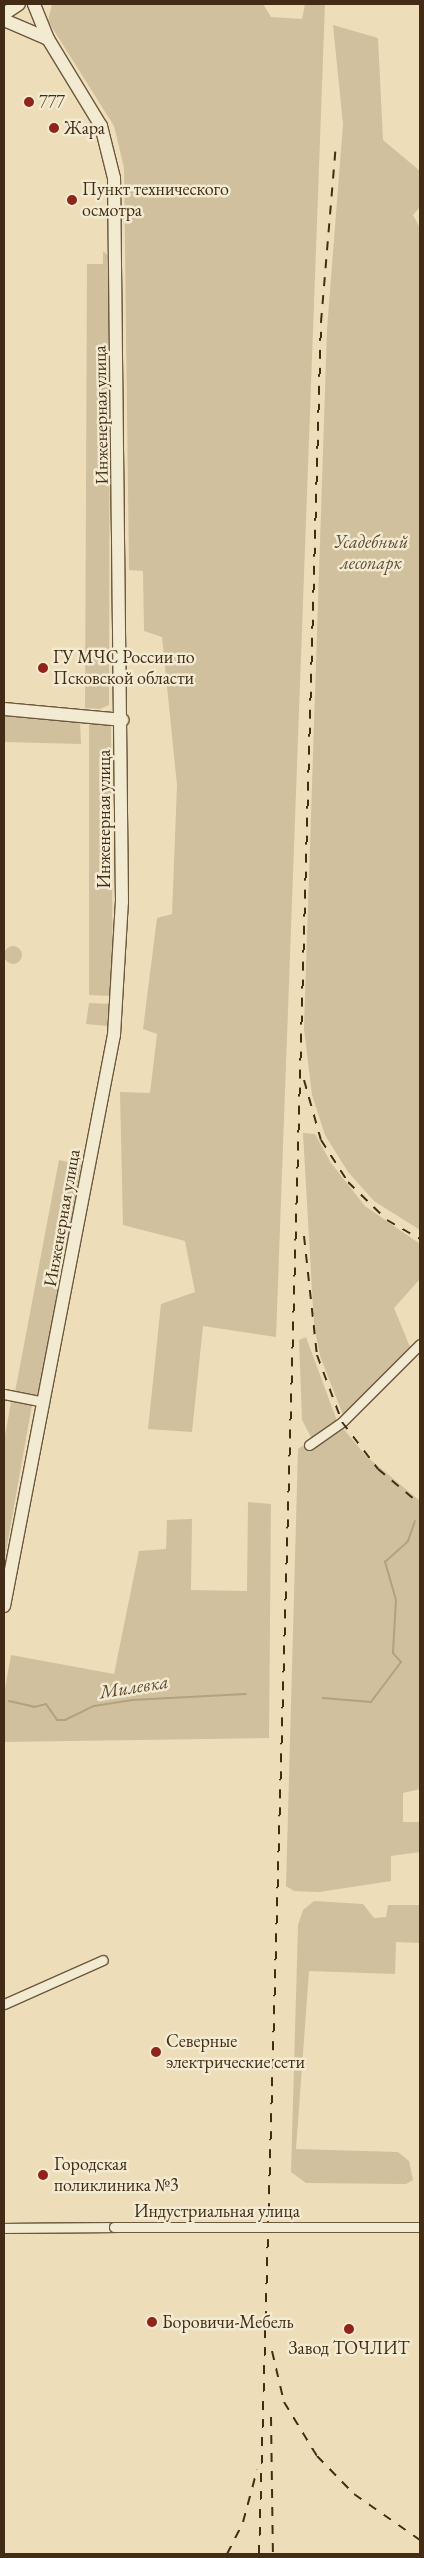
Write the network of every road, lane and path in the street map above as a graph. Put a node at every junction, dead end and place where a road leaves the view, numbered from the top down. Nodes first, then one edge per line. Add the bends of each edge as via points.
1 (19, 4) edge
2 (34, 4) edge
3 (4, 14) edge
4 (4, 20) edge
5 (48, 39) junction
6 (4, 709) edge
7 (122, 720) junction
8 (420, 1344) edge
9 (4, 1394) edge
10 (44, 1402) junction
11 (309, 1445) dead end
12 (4, 1606) edge
13 (103, 1960) dead end
14 (4, 2004) edge
15 (420, 2227) edge
16 (7, 2229) edge

1 - 3 main road
2 - 5 main road, Инженерная улица
4 - 5 main road
5 - 7 main road, Инженерная улица via 101,126 114,178
6 - 7 main road
7 - 10 main road, Инженерная улица via 118,1009
8 - 11 street via 342,1422
9 - 10 street
10 - 12 main road, Инженерная улица
13 - 14 street
15 - 16 street, Индустриальная улица, bridge

